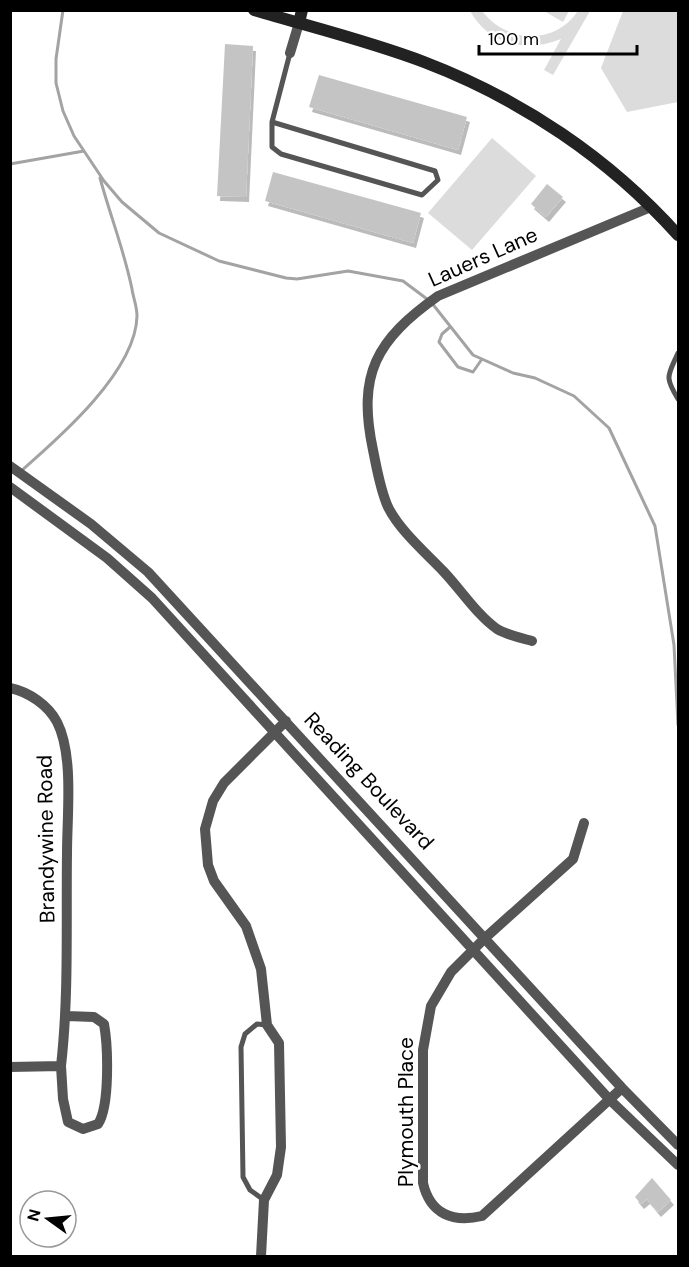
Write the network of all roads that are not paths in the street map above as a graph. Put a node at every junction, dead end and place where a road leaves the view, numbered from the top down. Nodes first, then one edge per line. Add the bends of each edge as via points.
1 (254, 10) edge
2 (302, 10) edge
3 (299, 24) junction
4 (290, 53) joint
5 (272, 122) junction
6 (651, 207) junction
7 (678, 235) edge
8 (678, 353) edge
9 (678, 399) edge
10 (10, 466) edge
11 (10, 487) edge
12 (532, 641) dead end
13 (10, 688) edge
14 (286, 721) junction
15 (274, 733) junction
16 (584, 823) dead end
17 (485, 938) junction
18 (473, 951) junction
19 (66, 1016) junction
20 (267, 1024) junction
21 (61, 1066) junction
22 (10, 1067) edge
23 (622, 1088) junction
24 (610, 1100) junction
25 (678, 1145) edge
26 (678, 1165) edge
27 (264, 1200) junction
28 (261, 1257) edge

1 - 3 street
2 - 3 street
3 - 4 street
3 - 6 street via 423,61 508,100 576,143
4 - 5 lane
5 - 5 lane via 272,147 281,154 422,195 438,180 435,171
6 - 7 street
6 - 12 street, Lauers Lane via 438,296 389,337 379,351 369,381 367,423 388,508 493,626
8 - 9 lane via 668,382
10 - 14 street, Reading Boulevard via 91,524 148,572
11 - 15 street, Reading Boulevard via 130,576
13 - 19 street, Brandywine Road via 35,698 57,721 66,755
14 - 15 street
14 - 17 street, Reading Boulevard
15 - 18 street, Reading Boulevard
15 - 20 street via 224,783 213,801 205,829 214,881 246,926 256,952
16 - 17 street, Plymouth Place via 573,859
17 - 18 street, Plymouth Place
17 - 23 street, Reading Boulevard
18 - 24 street, Reading Boulevard
18 - 24 street, Plymouth Place via 439,989 424,1032 423,1183 426,1197 436,1209 452,1218 482,1216
19 - 21 street, Brandywine Road
19 - 21 street, Brandywine Road via 94,1017 104,1024 105,1104 98,1124 83,1129 68,1122
20 - 27 street via 279,1043 280,1147 277,1175
20 - 27 lane via 257,1024 245,1034 241,1047 243,1176 250,1190
21 - 22 street
23 - 24 street, Plymouth Place
23 - 25 street, Reading Boulevard
24 - 26 street, Reading Boulevard
27 - 28 street

